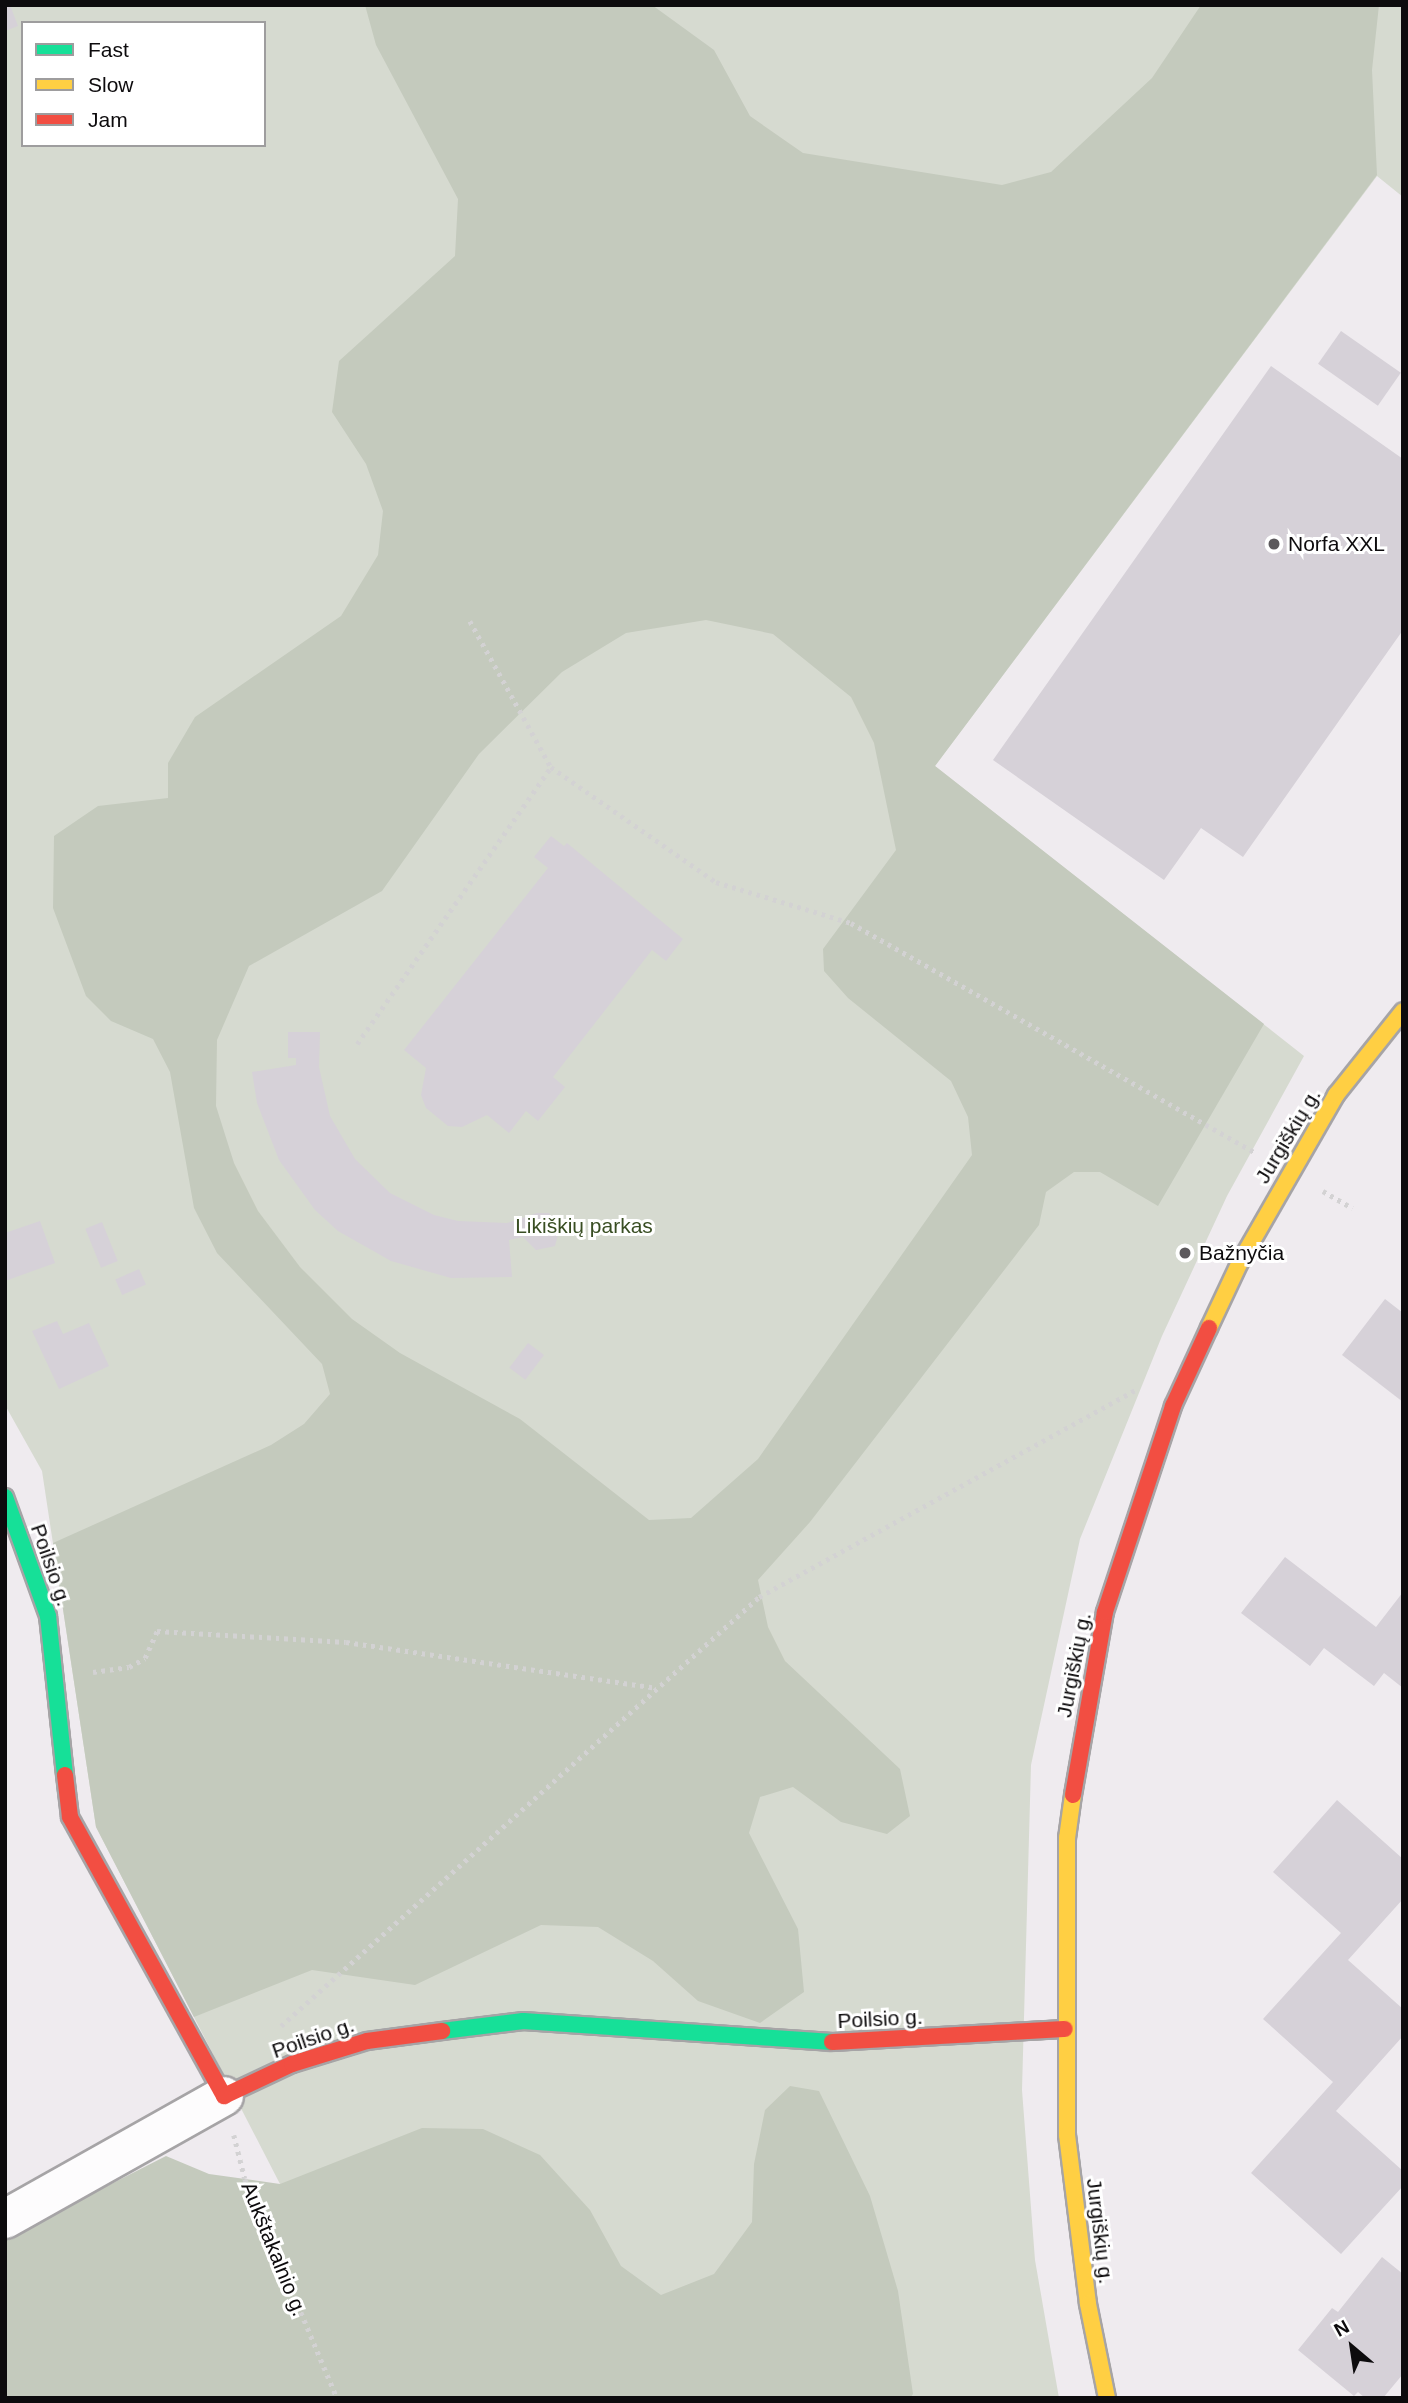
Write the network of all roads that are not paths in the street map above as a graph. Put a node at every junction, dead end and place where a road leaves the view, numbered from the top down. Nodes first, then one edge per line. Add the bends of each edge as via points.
1 (1403, 1011) edge
2 (5, 1497) edge
3 (1065, 2029) junction
4 (224, 2096) junction
5 (5, 2219) edge
6 (1107, 2398) edge

1 - 3 street, Jurgiškių g. via 1336,1095 1289,1172 1194,1359 1144,1483 1105,1612 1084,1715 1068,1838
2 - 4 street, Poilsio g. via 48,1616 70,1817
3 - 4 street, Poilsio g. via 819,2043 523,2021 366,2041 292,2064
3 - 6 street, Jurgiškių g. via 1067,2135 1088,2304
4 - 5 street

